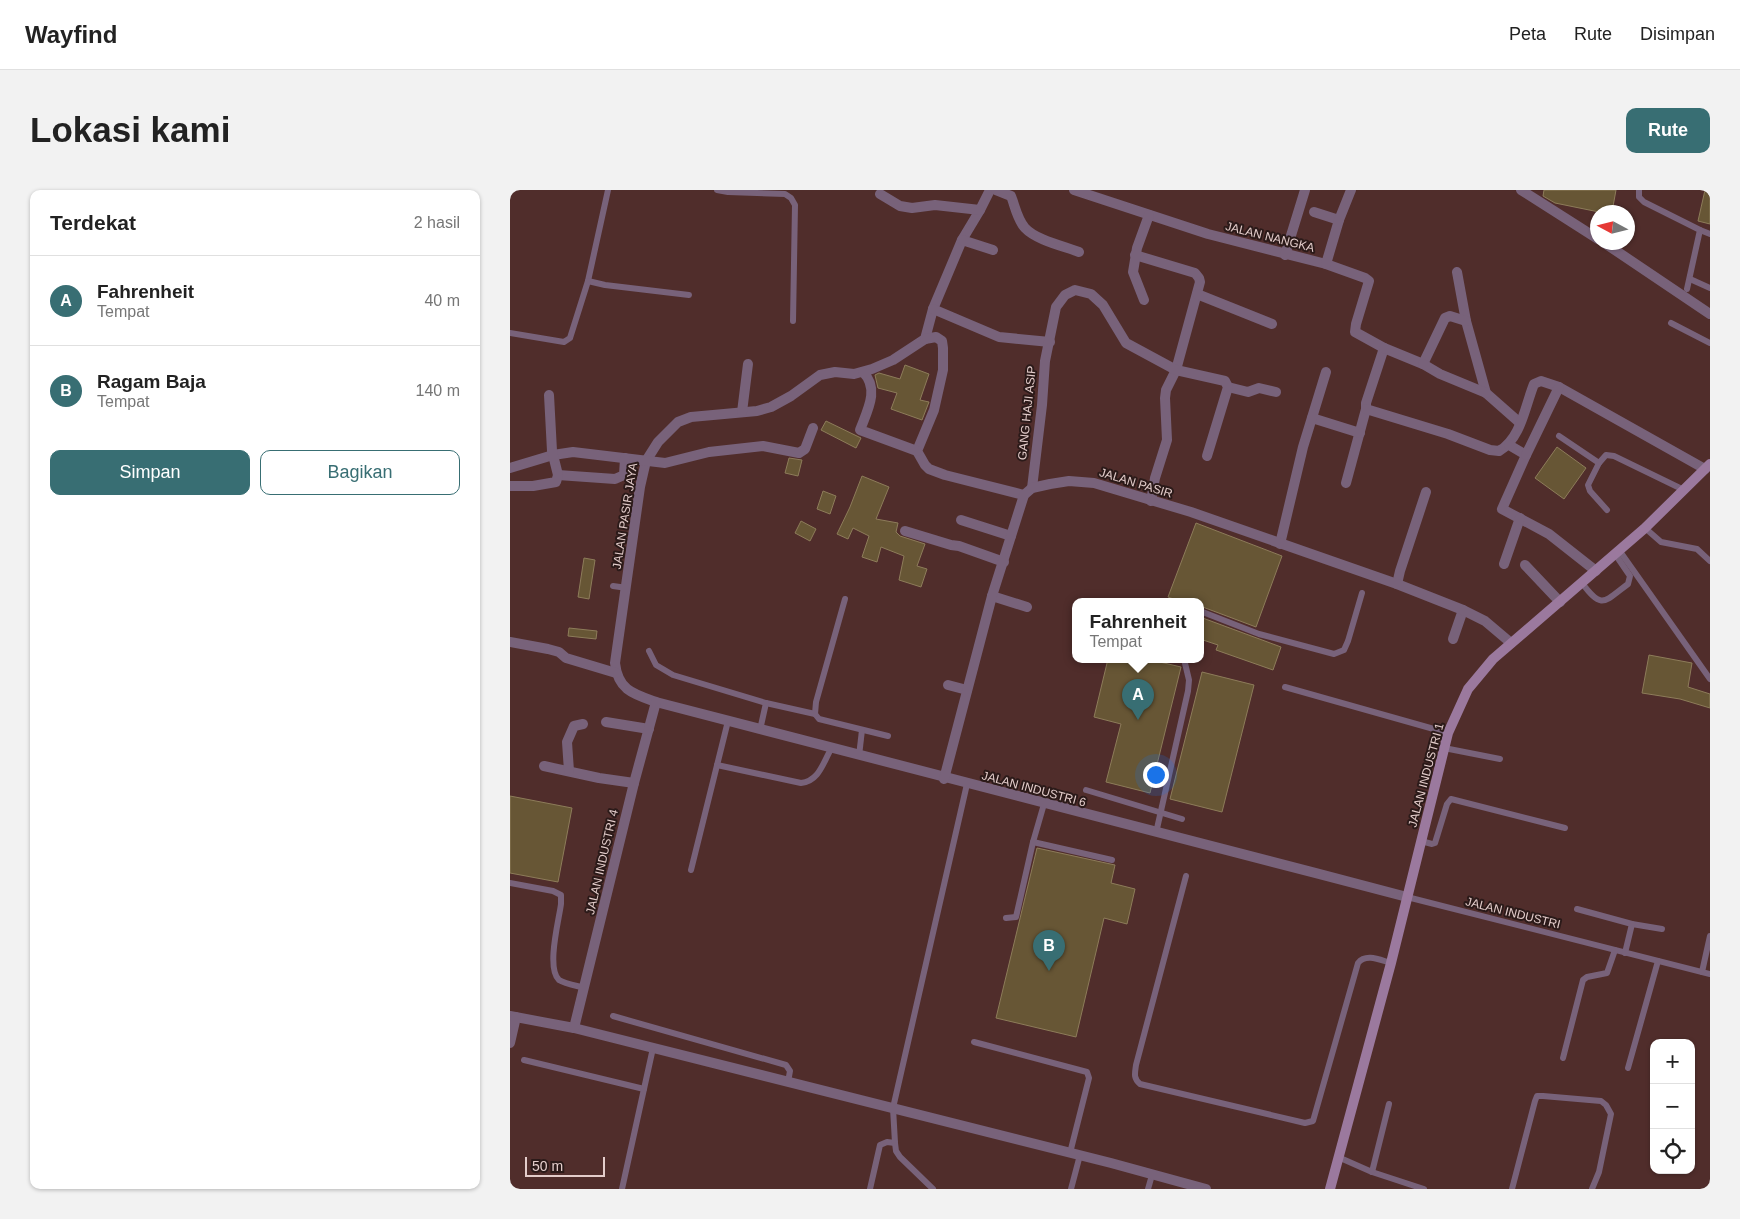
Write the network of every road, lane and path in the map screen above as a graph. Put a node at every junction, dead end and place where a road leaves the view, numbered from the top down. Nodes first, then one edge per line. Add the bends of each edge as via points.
1 (608, 190) edge
2 (717, 190) edge
3 (990, 190) edge
4 (996, 190) edge
5 (1074, 190) edge
6 (1305, 190) edge
7 (1351, 190) edge
8 (1521, 190) edge
9 (1639, 190) edge
10 (1013, 193) edge
11 (880, 194) dead end
12 (980, 210) junction
13 (1314, 212) dead end
14 (1149, 215) junction
15 (1339, 220) junction
16 (1700, 230) junction
17 (1590, 234) edge
18 (1710, 234) edge
19 (962, 240) junction
20 (993, 250) dead end
21 (1615, 250) edge
22 (1079, 252) dead end
23 (1135, 254) junction
24 (1285, 255) junction
25 (1326, 264) junction
26 (1457, 272) dead end
27 (1690, 279) junction
28 (588, 281) junction
29 (1687, 288) dead end
30 (1710, 288) edge
31 (1196, 294) junction
32 (689, 295) dead end
33 (1144, 300) dead end
34 (933, 309) junction
35 (1710, 314) edge
36 (1466, 320) junction
37 (793, 321) dead end
38 (1671, 323) dead end
39 (1272, 324) dead end
40 (510, 333) edge
41 (925, 339) junction
42 (1050, 342) junction
43 (1710, 343) edge
44 (1384, 348) junction
45 (748, 364) dead end
46 (1423, 364) junction
47 (1176, 370) junction
48 (863, 372) junction
49 (1326, 372) dead end
50 (1228, 387) junction
51 (1559, 387) junction
52 (1276, 392) dead end
53 (1486, 393) junction
54 (549, 395) dead end
55 (1366, 409) junction
56 (742, 412) junction
57 (1312, 418) junction
58 (1520, 423) junction
59 (813, 428) dead end
60 (1360, 432) junction
61 (1559, 436) dead end
62 (1509, 445) junction
63 (917, 451) junction
64 (553, 455) junction
65 (1526, 455) junction
66 (1207, 456) dead end
67 (625, 458) junction
68 (646, 461) junction
69 (1599, 463) junction
70 (1709, 466) edge
71 (510, 468) edge
72 (558, 475) junction
73 (1346, 483) dead end
74 (510, 486) edge
75 (1684, 490) junction
76 (1028, 492) junction
77 (1426, 492) dead end
78 (1151, 501) junction
79 (1607, 510) dead end
80 (1520, 518) junction
81 (961, 520) dead end
82 (1645, 528) junction
83 (905, 531) dead end
84 (1012, 536) junction
85 (1280, 544) junction
86 (1617, 552) junction
87 (1710, 561) edge
88 (1004, 562) junction
89 (1504, 564) dead end
90 (1525, 565) dead end
91 (1596, 571) junction
92 (1582, 583) junction
93 (1397, 584) junction
94 (613, 586) dead end
95 (626, 588) junction
96 (1362, 593) dead end
97 (992, 596) junction
98 (845, 600) dead end
99 (1560, 602) junction
100 (1027, 607) dead end
101 (1463, 610) junction
102 (1204, 613) edge
103 (1453, 639) dead end
104 (510, 642) edge
105 (1510, 643) junction
106 (649, 651) dead end
107 (1185, 663) edge
108 (616, 673) junction
109 (1710, 679) edge
110 (948, 685) dead end
111 (1285, 687) dead end
112 (966, 690) junction
113 (656, 702) junction
114 (766, 703) junction
115 (815, 714) junction
116 (728, 721) junction
117 (606, 722) dead end
118 (583, 724) dead end
119 (649, 729) junction
120 (760, 730) junction
121 (862, 730) junction
122 (1448, 733) junction
123 (888, 736) dead end
124 (1444, 748) junction
125 (831, 749) junction
126 (859, 756) junction
127 (1500, 759) dead end
128 (716, 765) junction
129 (544, 766) dead end
130 (569, 770) junction
131 (944, 778) junction
132 (634, 783) junction
133 (967, 784) junction
134 (1086, 790) dead end
135 (1044, 804) junction
136 (1160, 812) junction
137 (1182, 819) dead end
138 (1565, 828) dead end
139 (1156, 833) junction
140 (1421, 841) junction
141 (1033, 842) junction
142 (1112, 860) dead end
143 (691, 870) dead end
144 (1186, 876) dead end
145 (510, 883) edge
146 (1407, 897) junction
147 (1577, 909) dead end
148 (1006, 918) dead end
149 (1632, 924) junction
150 (1662, 929) dead end
151 (1710, 936) edge
152 (1615, 950) junction
153 (1625, 952) junction
154 (1658, 961) junction
155 (1391, 963) junction
156 (1702, 972) junction
157 (1710, 974) edge
158 (585, 988) junction
159 (613, 1016) dead end
160 (513, 1017) edge
161 (574, 1028) junction
162 (974, 1042) dead end
163 (510, 1043) edge
164 (653, 1048) junction
165 (1563, 1058) dead end
166 (524, 1060) dead end
167 (1628, 1068) dead end
168 (788, 1082) junction
169 (644, 1090) junction
170 (1390, 1104) dead end
171 (893, 1108) junction
172 (895, 1143) junction
173 (1070, 1153) junction
174 (1080, 1155) junction
175 (1338, 1157) junction
176 (1372, 1172) junction
177 (1152, 1175) junction
178 (622, 1189) edge
179 (870, 1189) edge
180 (933, 1189) edge
181 (1071, 1189) edge
182 (1148, 1189) edge
183 (1206, 1189) edge
184 (1330, 1189) edge
185 (1424, 1189) edge
186 (1512, 1189) edge
187 (1592, 1189) edge

1 - 28 lane
2 - 37 lane via 785,194 791,198 795,205
3 - 12 street
4 - 10 street
5 - 14 street, JALAN NANGKA
6 - 24 street
7 - 15 street
8 - 17 street
9 - 16 lane via 1639,197 1644,202
10 - 22 street via 1025,228
11 - 12 street via 900,206 912,208 935,205
12 - 19 street
13 - 15 street
14 - 23 street
14 - 24 street, JALAN NANGKA
15 - 25 street
16 - 18 lane
16 - 27 lane
19 - 20 street
19 - 34 street
21 - 35 street
23 - 31 street via 1195,273 1200,282
23 - 33 street via 1133,272
24 - 25 street, JALAN NANGKA
25 - 44 street, JALAN NANGKA via 1369,281 1355,332
26 - 36 street
27 - 29 lane
27 - 30 lane
28 - 32 lane
28 - 40 lane via 570,338 564,342
31 - 39 street
31 - 47 street
34 - 41 street
34 - 42 street via 999,337
36 - 46 street via 1445,318
36 - 53 street
38 - 43 lane
41 - 48 street, JALAN PASIR JAYA via 893,360
41 - 63 street via 936,337 942,341 943,370 934,410
42 - 47 street, GANG HAJI ASIP via 1056,307 1065,295 1075,290 1091,294 1103,305 1126,343
42 - 76 street, GANG HAJI ASIP
44 - 46 street
44 - 55 street
45 - 56 street
46 - 53 street
47 - 50 street via 1225,381
47 - 78 street via 1165,398 1167,440
48 - 56 street, JALAN PASIR JAYA via 820,375 771,407
48 - 63 street via 870,382 871,395 860,430
49 - 57 street
50 - 52 street via 1248,392 1260,388
50 - 66 street
51 - 58 street via 1541,381 1534,384
51 - 65 street
51 - 70 street
53 - 58 street
54 - 64 street
55 - 60 street
55 - 62 street via 1490,450 1499,451
56 - 68 street, JALAN PASIR JAYA via 691,417 678,422 658,442
57 - 60 street
57 - 85 street
58 - 62 street
59 - 68 street via 805,449 799,453 763,446 709,452 665,463
60 - 73 street
61 - 69 lane
62 - 65 street
63 - 76 street via 929,469 970,482
64 - 67 street via 573,452
64 - 71 street
64 - 72 street
65 - 80 street via 1502,509
67 - 68 street
67 - 72 street via 624,475 615,479
68 - 95 street, JALAN PASIR JAYA
69 - 75 lane via 1606,455 1614,456
69 - 79 lane via 1588,488
70 - 75 street, JALAN INDUSTRI 1
72 - 74 street via 554,484
75 - 82 street, JALAN INDUSTRI 1
76 - 78 street, JALAN PASIR via 1069,481 1094,482
76 - 84 street
77 - 93 street
78 - 85 street, JALAN PASIR
80 - 89 street
80 - 91 street via 1548,534
81 - 84 street
82 - 86 street, JALAN INDUSTRI 1
82 - 87 lane via 1661,542 1697,549
83 - 88 street
84 - 88 street
85 - 93 street, JALAN PASIR
86 - 91 street, JALAN INDUSTRI 1
86 - 92 lane via 1630,576 1628,584 1606,601 1598,601
86 - 109 lane
88 - 97 street
90 - 99 street
91 - 92 street, JALAN INDUSTRI 1
92 - 99 street, JALAN INDUSTRI 1
93 - 101 street, JALAN PASIR
94 - 95 lane
95 - 108 street, JALAN PASIR JAYA
96 - 102 lane via 1348,642 1344,650 1334,654 1259,634
97 - 100 street
97 - 112 street
98 - 115 lane
99 - 105 street, JALAN INDUSTRI 1
101 - 103 street
101 - 105 street, JALAN PASIR via 1485,621
104 - 108 street via 559,652 566,658
105 - 122 street, JALAN INDUSTRI 1 via 1468,689
106 - 114 lane via 656,665 672,676
107 - 136 lane via 1188,691
108 - 113 street via 622,685 632,693
110 - 112 street
111 - 122 lane
112 - 131 street
113 - 116 street, JALAN INDUSTRI 6
113 - 119 street, JALAN INDUSTRI 4
114 - 115 lane
114 - 120 lane
115 - 121 lane via 820,719
116 - 120 street, JALAN INDUSTRI 6
116 - 128 lane
117 - 119 street
118 - 130 street via 574,726 567,742
119 - 132 street, JALAN INDUSTRI 4
120 - 125 street, JALAN INDUSTRI 6
121 - 123 lane
121 - 126 lane
122 - 124 street, JALAN INDUSTRI 1
124 - 127 lane
124 - 140 street, JALAN INDUSTRI 1
125 - 126 street, JALAN INDUSTRI 6
125 - 128 lane via 809,782
126 - 131 street, JALAN INDUSTRI 6
128 - 143 lane
129 - 130 street
130 - 132 street
131 - 133 street, JALAN INDUSTRI 6
132 - 158 street, JALAN INDUSTRI 4
133 - 135 street, JALAN INDUSTRI 6
133 - 171 lane
134 - 136 lane
135 - 139 street, JALAN INDUSTRI 6
135 - 141 lane
136 - 137 lane
136 - 139 lane
138 - 140 lane via 1451,800 1435,842
139 - 146 street, JALAN INDUSTRI 6
140 - 146 street, JALAN INDUSTRI 1
141 - 142 lane
141 - 148 lane via 1016,917
144 - 155 lane via 1134,1074 1140,1084 1305,1123 1313,1121 1358,963 1366,957
145 - 158 lane via 561,895 552,964 560,981
146 - 152 lane, JALAN INDUSTRI
146 - 155 street, JALAN INDUSTRI 1
147 - 149 lane
149 - 150 lane
149 - 153 lane
151 - 156 lane
152 - 153 lane, JALAN INDUSTRI
152 - 165 lane via 1607,973 1583,980
153 - 154 lane, JALAN INDUSTRI
154 - 156 lane, JALAN INDUSTRI
154 - 167 lane
155 - 175 street, JALAN INDUSTRI 1
156 - 157 lane, JALAN INDUSTRI
158 - 161 street, JALAN INDUSTRI 4
159 - 168 lane via 786,1065 790,1071
160 - 161 street
160 - 163 street
161 - 164 street
162 - 173 lane via 1087,1072 1089,1078
164 - 168 street
164 - 169 lane
166 - 169 lane
168 - 171 street
169 - 178 lane
170 - 176 lane
171 - 172 lane
171 - 173 street
172 - 179 lane via 880,1145
172 - 180 lane via 900,1157
173 - 174 street
174 - 177 street
174 - 181 lane
175 - 176 lane
175 - 184 street, JALAN INDUSTRI 1
176 - 185 lane
177 - 182 lane
177 - 183 street
186 - 187 lane via 1535,1101 1537,1096 1543,1096 1601,1100 1609,1109 1611,1114 1599,1172

